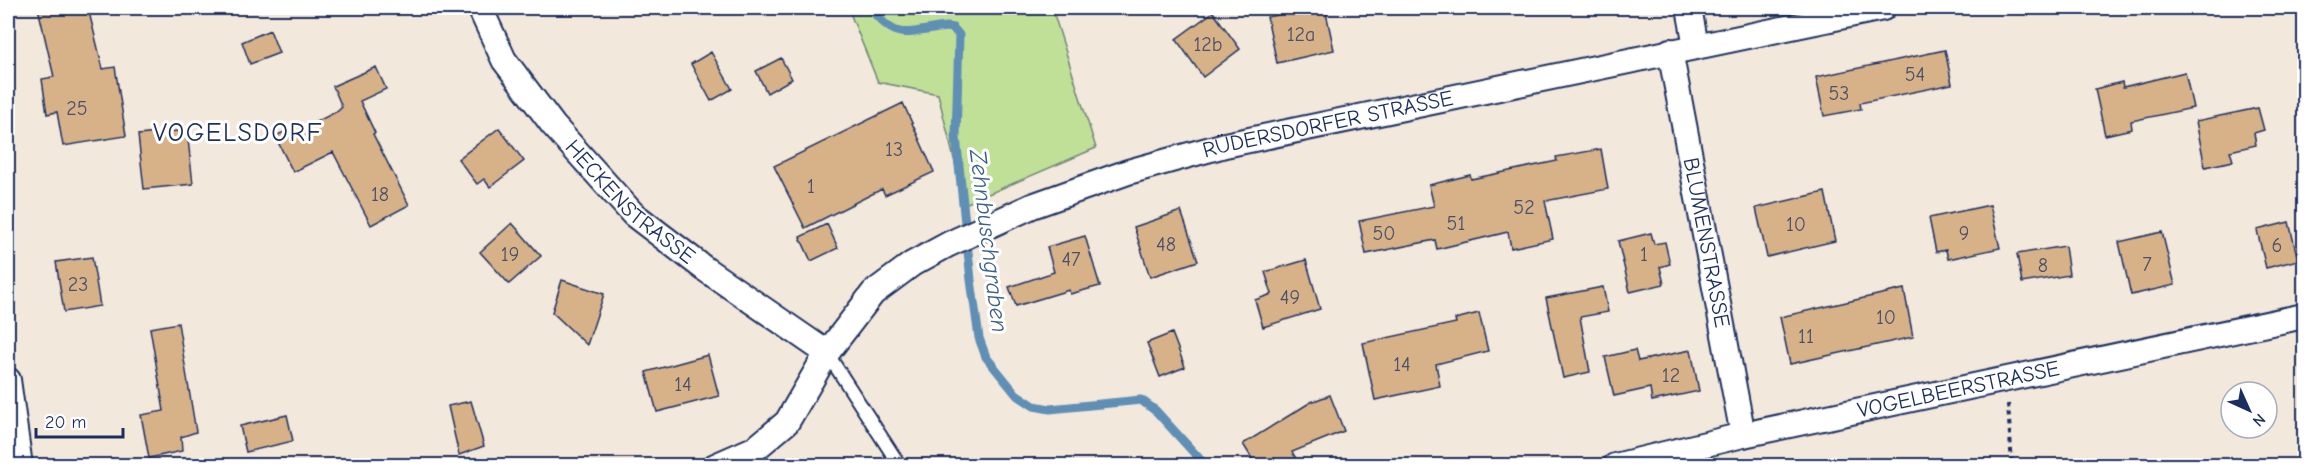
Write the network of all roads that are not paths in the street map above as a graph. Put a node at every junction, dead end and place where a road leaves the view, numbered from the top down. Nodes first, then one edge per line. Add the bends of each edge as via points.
1 (480, 8) edge
2 (1689, 8) edge
3 (1883, 8) edge
4 (1696, 46) junction
5 (1670, 51) junction
6 (2304, 316) edge
7 (826, 353) junction
8 (8, 380) edge
9 (1743, 435) junction
10 (20, 465) edge
11 (718, 465) edge
12 (900, 465) edge
13 (1615, 465) edge

1 - 7 street, HECKENSTRASSE via 504,60 553,125 633,214
2 - 4 street
3 - 4 street, RÜDERSDORFER STRASSE
4 - 5 street, RÜDERSDORFER STRASSE
5 - 7 street, RÜDERSDORFER STRASSE via 1226,145 1128,172 1032,206 912,264 873,293
5 - 9 street, BLUMENSTRASSE
6 - 9 street, VOGELBEERSTRASSE
7 - 11 street, RÜDERSDORFER STRASSE via 787,422 756,448
7 - 12 lane
8 - 10 street
9 - 13 street, VOGELBEERSTRASSE

